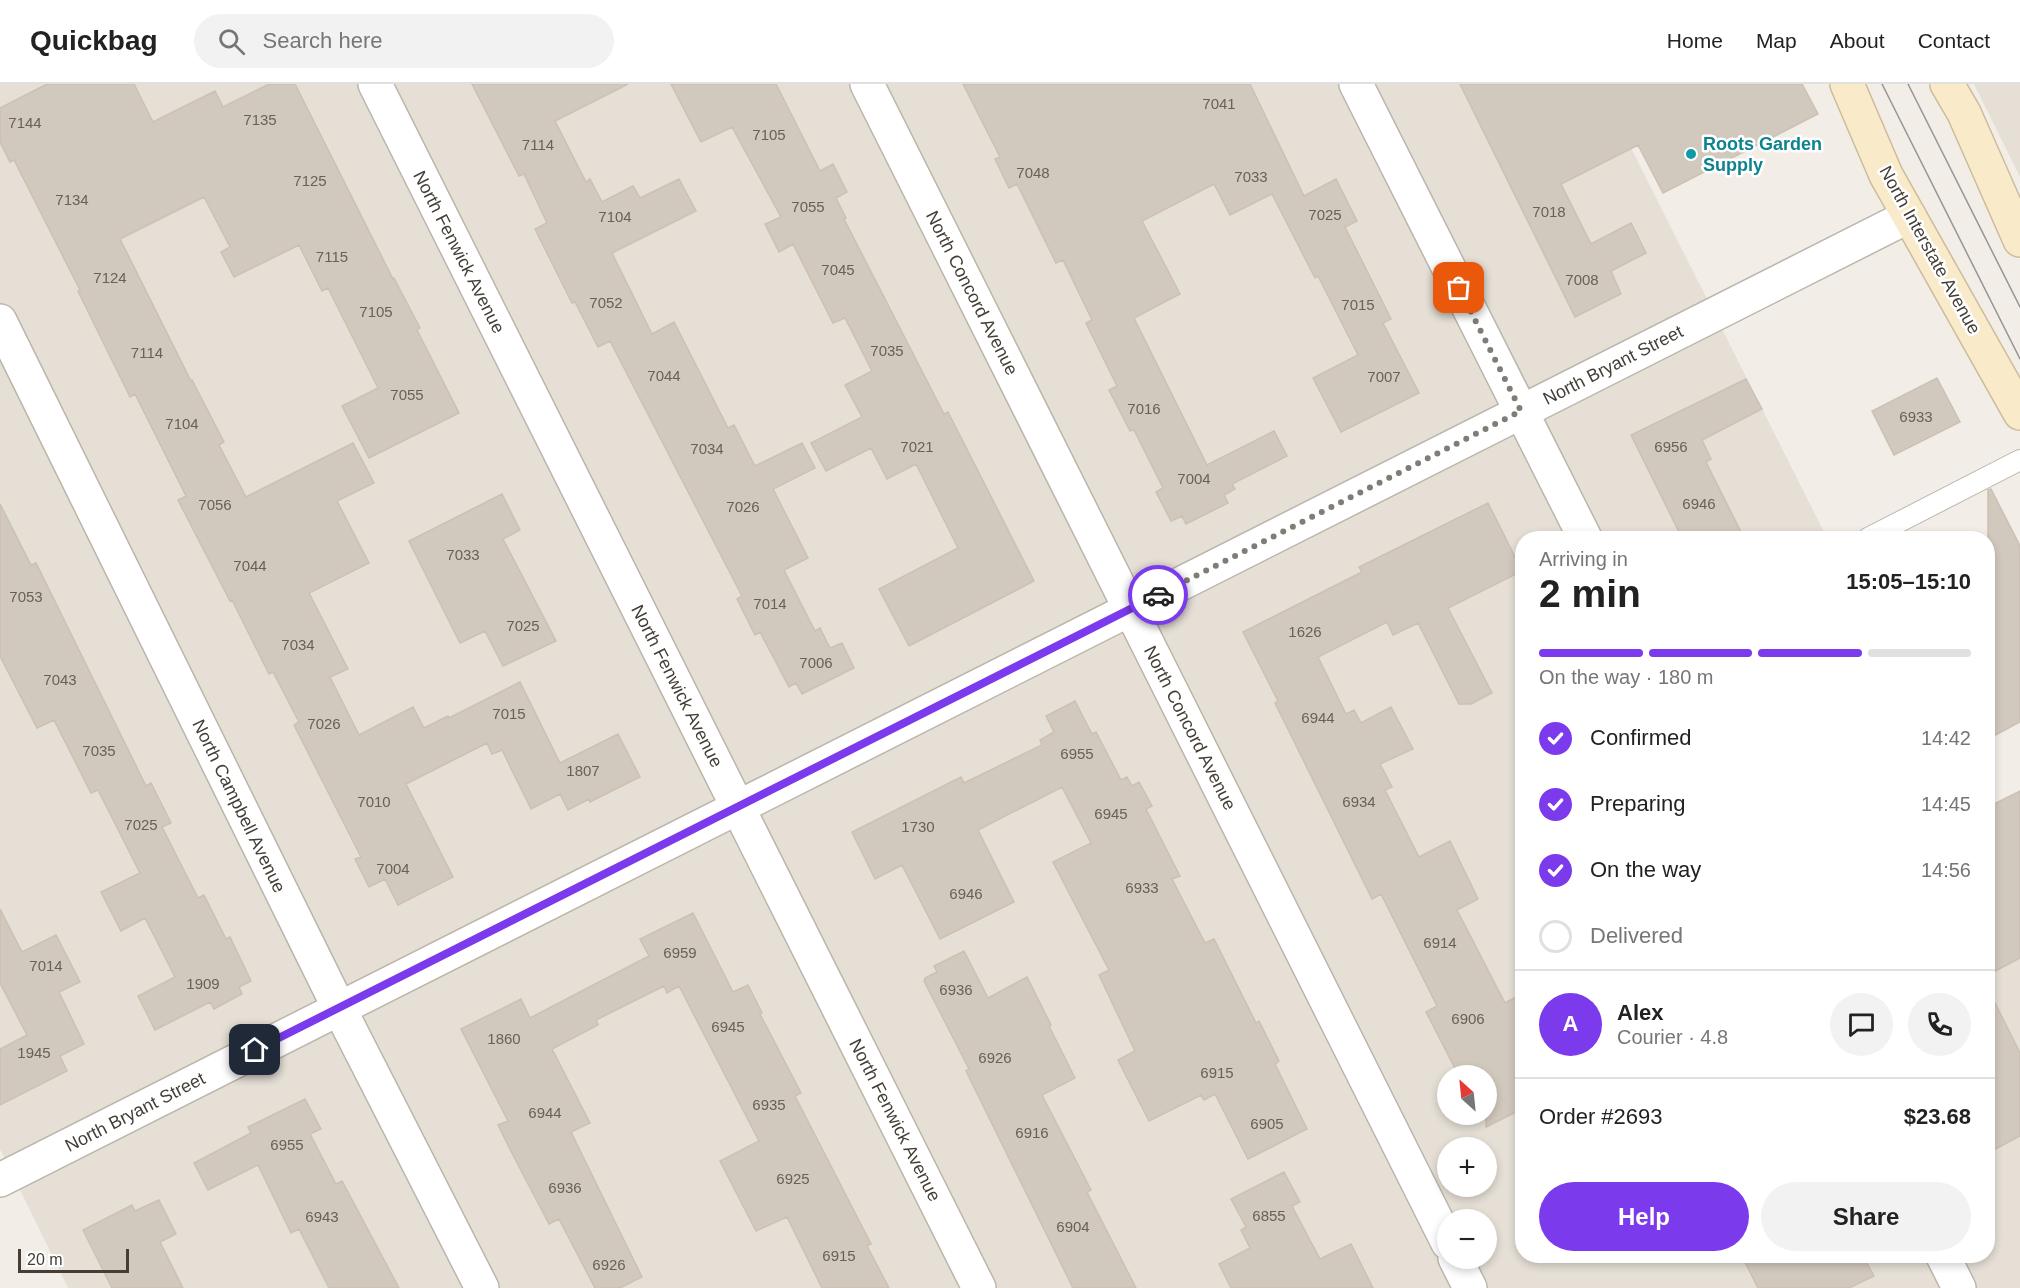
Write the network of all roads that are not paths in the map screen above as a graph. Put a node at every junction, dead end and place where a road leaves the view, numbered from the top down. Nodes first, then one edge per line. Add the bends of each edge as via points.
1 (375, 84) edge
2 (867, 84) edge
3 (1356, 84) edge
4 (1847, 84) edge
5 (1947, 84) edge
6 (1909, 216) junction
7 (2020, 240) edge
8 (0, 321) edge
9 (1521, 411) junction
10 (2020, 413) edge
11 (2020, 460) edge
12 (1581, 531) edge
13 (1882, 531) edge
14 (1130, 609) junction
15 (738, 808) junction
16 (339, 1008) junction
17 (0, 1180) edge
18 (1437, 1221) edge
19 (1946, 1263) edge
20 (1460, 1269) edge
21 (482, 1288) edge
22 (979, 1288) edge
23 (1470, 1288) edge
24 (1959, 1288) edge

1 - 15 street, North Fenwick Avenue
2 - 14 street, North Concord Avenue
3 - 9 street
4 - 6 street, North Interstate Avenue via 1886,175
5 - 7 street via 1964,113
6 - 9 street, North Bryant Street
6 - 10 street, North Interstate Avenue
8 - 16 street, North Campbell Avenue
9 - 12 street
9 - 14 street, North Bryant Street
11 - 13 lane
14 - 15 street, North Bryant Street
14 - 18 street, North Concord Avenue
15 - 16 street, North Bryant Street
15 - 22 street, North Fenwick Avenue
16 - 17 street, North Bryant Street
16 - 21 street, North Campbell Avenue
19 - 24 street
20 - 23 street

